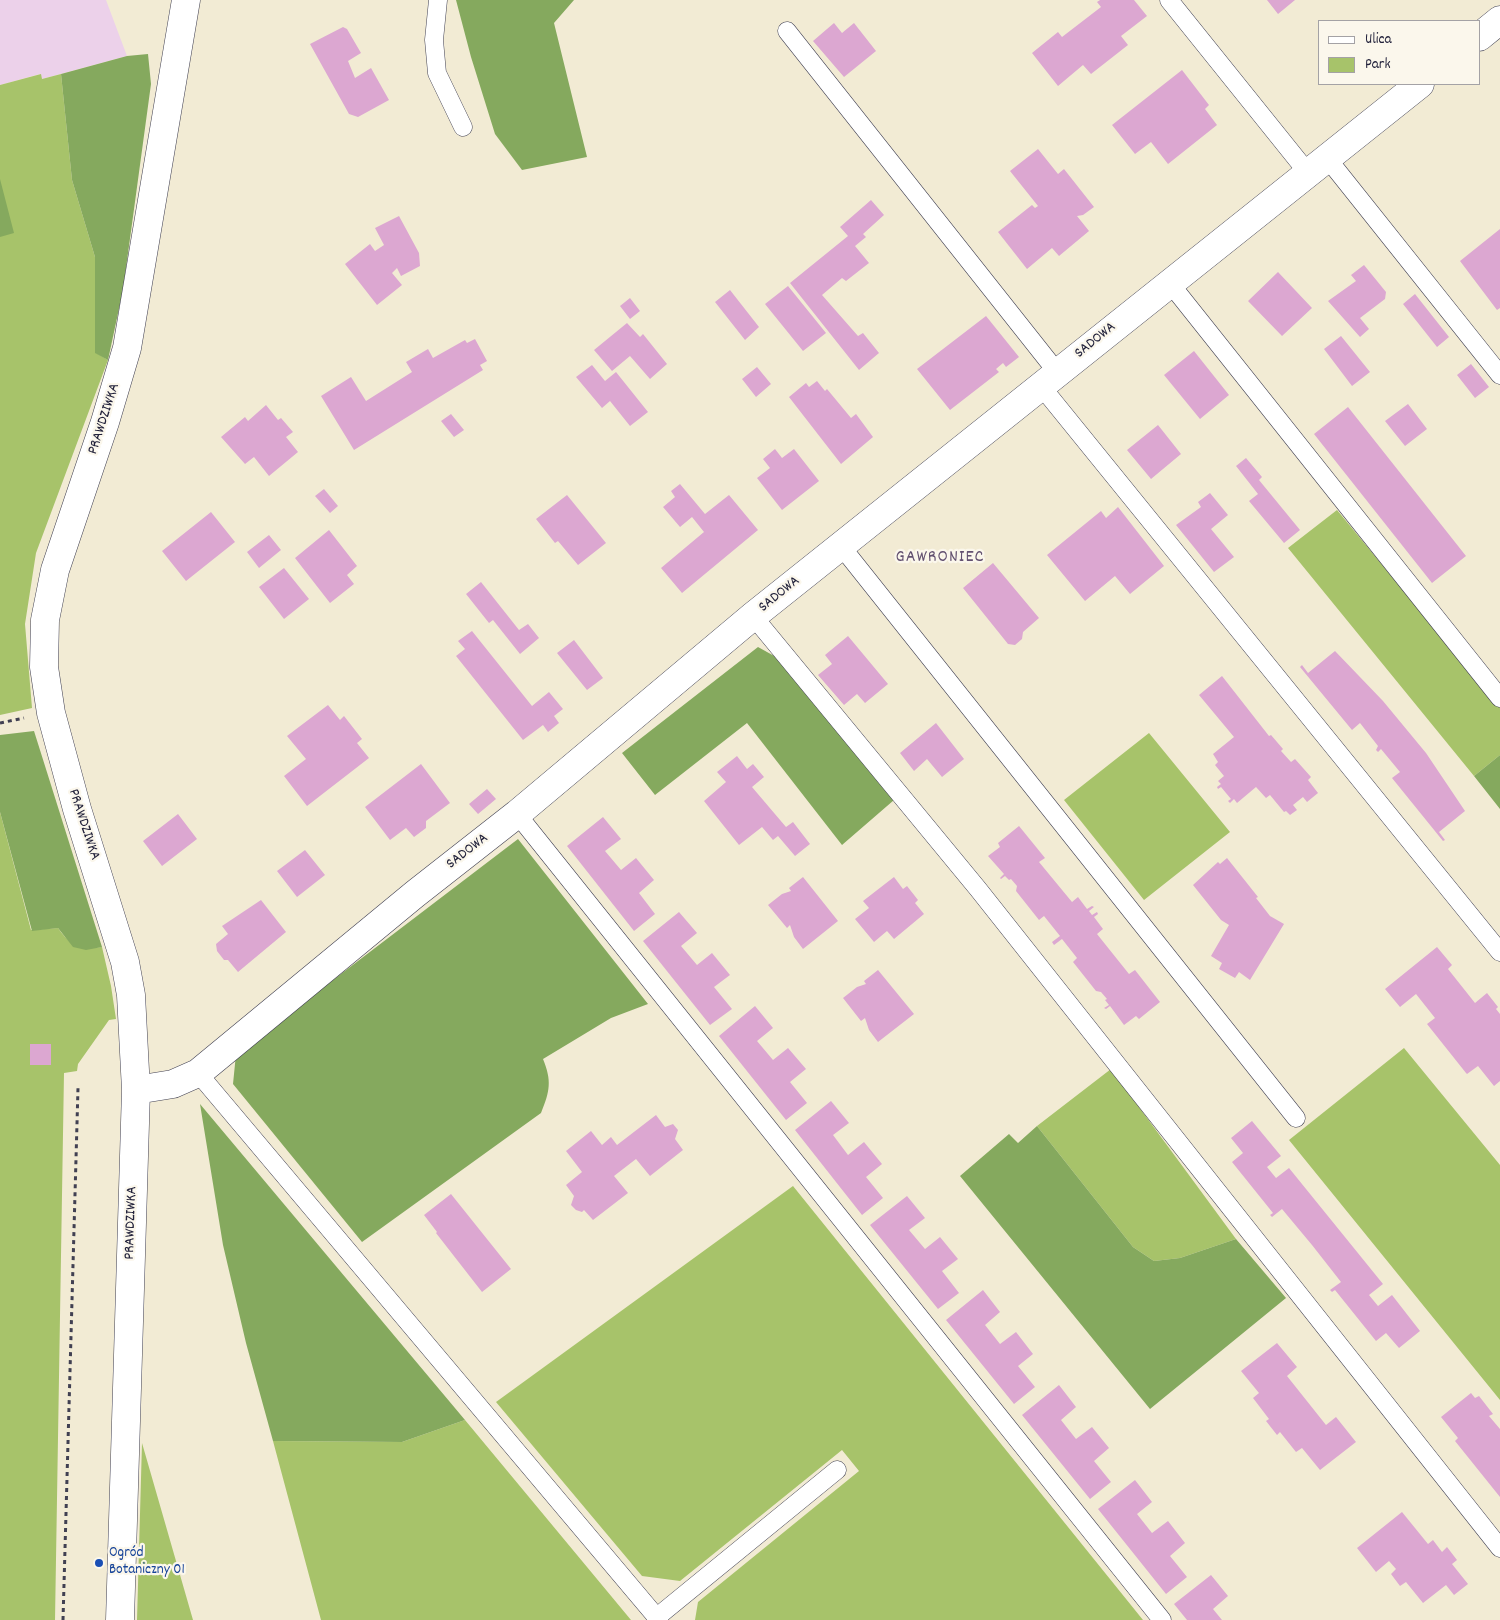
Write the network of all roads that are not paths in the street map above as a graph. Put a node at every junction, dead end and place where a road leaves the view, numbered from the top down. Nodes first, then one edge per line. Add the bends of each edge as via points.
1 (186, 0) edge
2 (438, 0) edge
3 (1169, 0) edge
4 (1500, 20) edge
5 (788, 31) dead end
6 (1480, 35) edge
7 (1419, 85) edge
8 (462, 127) dead end
9 (1318, 165) junction
10 (1169, 282) junction
11 (1500, 375) edge
12 (1049, 379) junction
13 (841, 546) junction
14 (753, 616) junction
15 (1500, 698) edge
16 (517, 814) junction
17 (1500, 952) edge
18 (198, 1072) junction
19 (136, 1090) junction
20 (1296, 1118) dead end
21 (837, 1470) dead end
22 (1500, 1548) edge
23 (658, 1619) edge
24 (120, 1620) edge
25 (1162, 1620) edge

1 - 19 street, PRAWDZIWKA via 126,348 105,422 55,570 45,620 44,667 51,713 125,962 131,994
2 - 8 lane via 434,40 437,73
3 - 9 lane
4 - 6 street
5 - 12 lane
7 - 9 street, SADOWA
9 - 10 street, SADOWA
9 - 11 lane
10 - 12 street, SADOWA
10 - 15 lane
12 - 13 street, SADOWA
12 - 17 lane
13 - 14 street, SADOWA
13 - 20 lane
14 - 16 street, SADOWA
14 - 22 lane via 978,889
16 - 18 street, SADOWA
16 - 25 lane
18 - 19 street, SADOWA via 173,1084
18 - 23 lane
19 - 24 street, PRAWDZIWKA
21 - 23 lane

